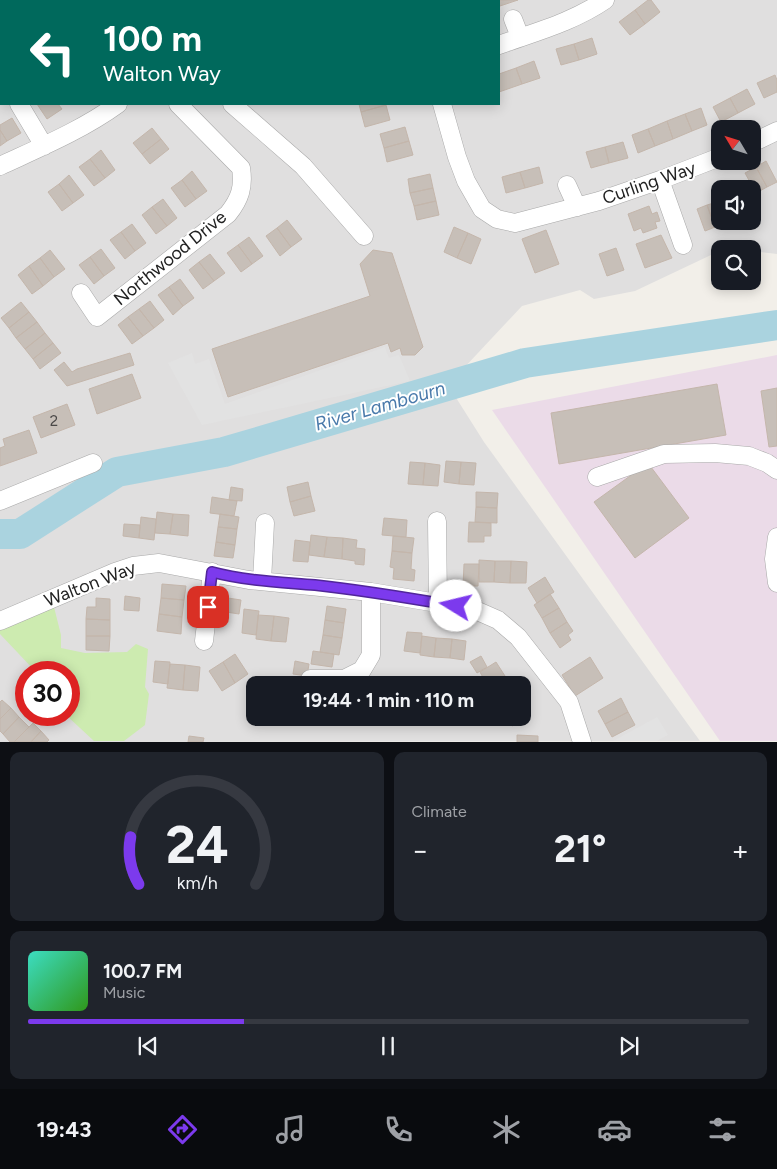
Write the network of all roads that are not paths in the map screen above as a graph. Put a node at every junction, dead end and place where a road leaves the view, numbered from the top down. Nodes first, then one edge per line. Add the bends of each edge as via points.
1 (605, 0) edge
2 (513, 19) dead end
3 (520, 37) junction
4 (500, 45) edge
5 (20, 105) edge
6 (116, 105) edge
7 (179, 105) edge
8 (233, 105) edge
9 (442, 105) edge
10 (777, 131) edge
11 (761, 139) edge
12 (44, 146) junction
13 (711, 160) edge
14 (0, 166) edge
15 (660, 180) junction
16 (567, 185) dead end
17 (578, 207) junction
18 (364, 236) dead end
19 (682, 245) dead end
20 (80, 293) dead end
21 (93, 463) dead end
22 (777, 470) edge
23 (597, 477) dead end
24 (0, 501) edge
25 (437, 521) dead end
26 (265, 523) dead end
27 (777, 537) edge
28 (212, 572) junction
29 (262, 581) junction
30 (777, 583) edge
31 (370, 592) junction
32 (438, 603) junction
33 (0, 621) edge
34 (204, 641) dead end
35 (350, 676) edge
36 (582, 742) edge

1 - 3 street via 581,14
2 - 3 street
3 - 4 street
5 - 12 street
6 - 12 street
7 - 20 street, Northwood Drive via 242,168 240,196 228,214 96,317
8 - 18 street via 303,166
9 - 17 street, Curling Way via 466,181 482,209 497,219 515,223
10 - 11 street
12 - 14 street
13 - 15 street, Curling Way
15 - 17 street, Curling Way
15 - 19 street
16 - 17 street
21 - 24 street
22 - 23 street via 749,456 664,454
25 - 32 street
26 - 29 street
27 - 30 street via 774,559
28 - 29 street, Walton Way
28 - 33 street, Walton Way via 159,563 133,566
28 - 34 street
29 - 31 street, Walton Way
31 - 32 street, Walton Way
31 - 35 street via 371,655 362,670
32 - 36 street, Walton Way via 473,609 498,620 518,637 568,702

